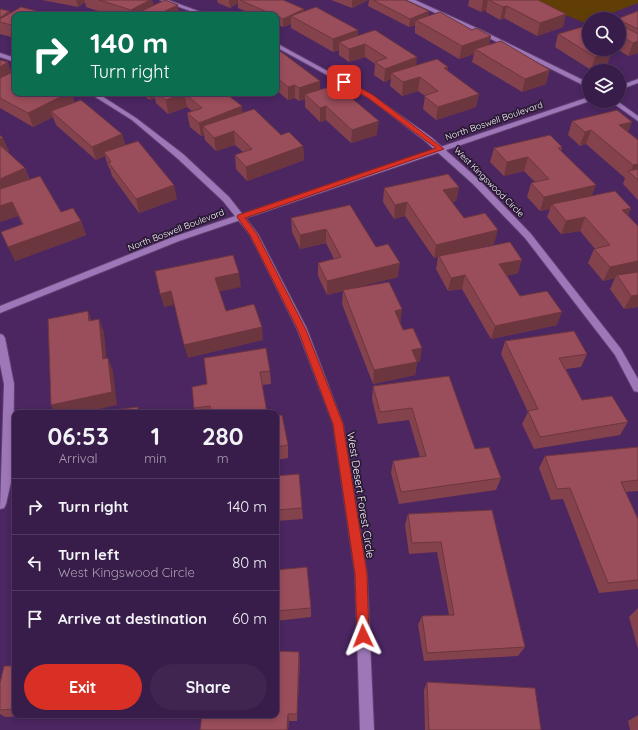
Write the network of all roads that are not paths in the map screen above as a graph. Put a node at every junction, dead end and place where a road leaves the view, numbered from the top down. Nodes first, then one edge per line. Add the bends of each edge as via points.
1 (163, 0) edge
2 (410, 0) edge
3 (197, 12) edge
4 (279, 47) edge
5 (0, 55) edge
6 (12, 59) edge
7 (638, 81) edge
8 (582, 82) edge
9 (626, 85) edge
10 (97, 96) edge
11 (582, 101) edge
12 (623, 108) edge
13 (638, 119) edge
14 (441, 149) junction
15 (240, 217) junction
16 (0, 310) edge
17 (0, 338) edge
18 (638, 388) edge
19 (0, 504) edge
20 (367, 730) edge

1 - 3 street
2 - 8 street
4 - 14 street, West Kingswood Circle via 371,96
5 - 6 street
7 - 9 street
10 - 15 street, West Desert Forest Circle via 134,119 180,156 226,199
11 - 14 street, North Boswell Boulevard
12 - 13 street
14 - 15 street, North Boswell Boulevard
14 - 18 street, West Kingswood Circle via 528,236 618,352
15 - 16 street, North Boswell Boulevard via 176,239
15 - 20 street, West Desert Forest Circle via 254,234 302,330 338,424 361,574
17 - 19 street via 9,384 7,473

